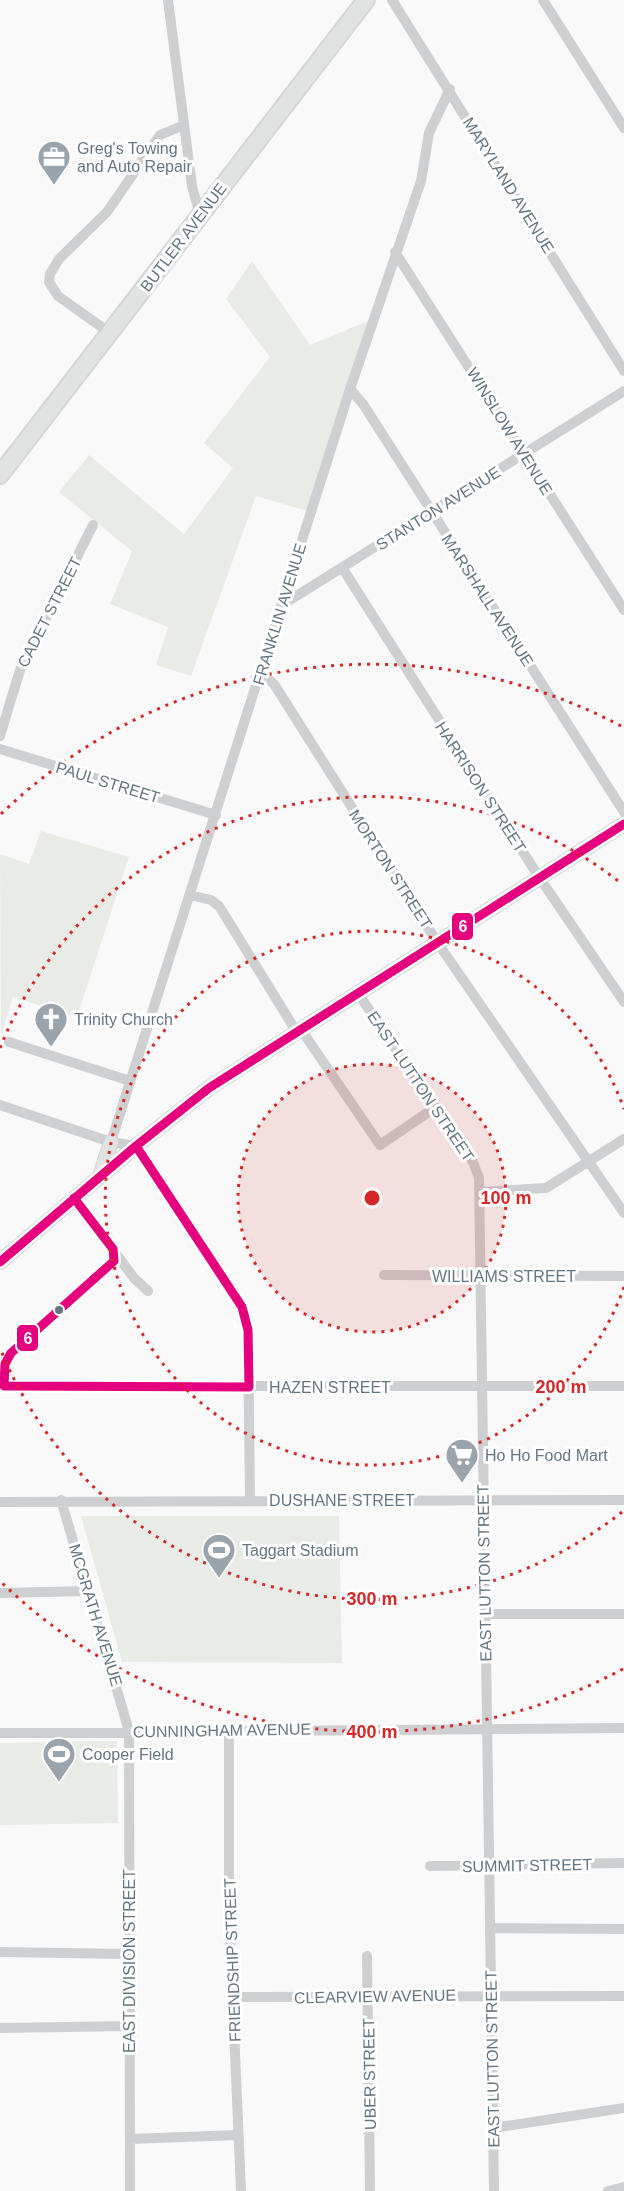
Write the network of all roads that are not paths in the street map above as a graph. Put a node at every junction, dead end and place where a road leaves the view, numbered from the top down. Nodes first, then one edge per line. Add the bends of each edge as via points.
1 (168, 0) edge
2 (366, 0) edge
3 (392, 0) edge
4 (543, 0) edge
5 (450, 89) junction
6 (184, 125) junction
7 (624, 128) edge
8 (200, 215) junction
9 (395, 252) junction
10 (110, 333) junction
11 (624, 371) edge
12 (350, 389) junction
13 (624, 391) edge
14 (524, 454) junction
15 (0, 475) edge
16 (432, 512) junction
17 (93, 525) dead end
18 (343, 569) junction
19 (282, 605) junction
20 (624, 610) edge
21 (261, 673) junction
22 (0, 736) edge
23 (0, 749) edge
24 (624, 812) edge
25 (216, 815) junction
26 (624, 824) edge
27 (539, 877) junction
28 (190, 895) junction
29 (437, 942) junction
30 (357, 992) junction
31 (624, 1002) edge
32 (298, 1029) junction
33 (9, 1042) dead end
34 (130, 1082) junction
35 (0, 1105) edge
36 (435, 1107) junction
37 (624, 1139) edge
38 (111, 1142) junction
39 (136, 1146) junction
40 (588, 1162) junction
41 (100, 1176) junction
42 (480, 1192) junction
43 (74, 1198) junction
44 (624, 1213) edge
45 (114, 1252) junction
46 (0, 1262) edge
47 (384, 1275) dead end
48 (482, 1276) junction
49 (624, 1276) edge
50 (148, 1291) dead end
51 (2, 1386) edge
52 (482, 1386) junction
53 (624, 1386) edge
54 (249, 1387) junction
55 (61, 1500) junction
56 (484, 1500) junction
57 (624, 1500) edge
58 (250, 1501) junction
59 (0, 1502) edge
60 (88, 1590) junction
61 (0, 1593) edge
62 (484, 1614) junction
63 (624, 1614) edge
64 (486, 1728) junction
65 (624, 1728) edge
66 (230, 1730) junction
67 (129, 1731) junction
68 (0, 1733) edge
69 (624, 1863) edge
70 (489, 1865) junction
71 (430, 1866) dead end
72 (490, 1928) junction
73 (624, 1929) edge
74 (0, 1952) edge
75 (129, 1954) junction
76 (367, 1956) dead end
77 (492, 1995) junction
78 (624, 1995) edge
79 (368, 1996) junction
80 (233, 1997) junction
81 (129, 2026) junction
82 (0, 2028) edge
83 (624, 2108) edge
84 (493, 2128) junction
85 (238, 2135) junction
86 (130, 2139) junction
87 (624, 2187) edge
88 (130, 2191) edge
89 (241, 2191) edge
90 (370, 2191) edge
91 (494, 2191) edge
92 (608, 2191) edge

1 - 6 street
2 - 8 main road, BUTLER AVENUE
3 - 5 street, MARYLAND AVENUE
4 - 7 street
5 - 9 street, FRANKLIN AVENUE via 429,133 421,181
5 - 11 street, MARYLAND AVENUE
6 - 8 street
6 - 10 street via 160,135 107,212 59,259 50,274 49,282 58,296
8 - 10 main road, BUTLER AVENUE
9 - 12 street, FRANKLIN AVENUE
9 - 14 street, WINSLOW AVENUE
10 - 15 main road, BUTLER AVENUE
12 - 16 street, MARSHALL AVENUE
12 - 19 street, FRANKLIN AVENUE
13 - 14 street, STANTON AVENUE
14 - 16 street, STANTON AVENUE
14 - 20 street, WINSLOW AVENUE
16 - 18 street, STANTON AVENUE
16 - 24 street, MARSHALL AVENUE
17 - 22 street, CADET STREET via 20,670
18 - 19 street, STANTON AVENUE
18 - 27 street, HARRISON STREET
19 - 21 street, FRANKLIN AVENUE
21 - 25 street, FRANKLIN AVENUE
21 - 29 street, MORTON STREET via 274,684
23 - 25 street, PAUL STREET
25 - 28 street, FRANKLIN AVENUE
26 - 27 main road
27 - 29 main road
27 - 31 street, HARRISON STREET
28 - 32 street via 219,906
28 - 34 street, FRANKLIN AVENUE
29 - 30 main road
29 - 40 street, MORTON STREET
30 - 32 main road
30 - 36 street, EAST LUTTON STREET
32 - 36 street via 380,1145
32 - 39 main road via 209,1088
33 - 34 street
34 - 38 street, FRANKLIN AVENUE
35 - 38 street
36 - 42 street, EAST LUTTON STREET via 476,1168
37 - 40 street
38 - 39 street
38 - 41 main road
39 - 41 main road
39 - 54 street via 243,1307 248,1330
40 - 42 street via 546,1188
40 - 44 street, MORTON STREET
41 - 43 main road
42 - 48 street, EAST LUTTON STREET
43 - 45 street
43 - 46 main road
45 - 50 street
45 - 51 street via 112,1265 10,1353
47 - 48 street, WILLIAMS STREET
48 - 49 street, WILLIAMS STREET
48 - 52 street, EAST LUTTON STREET
51 - 54 street, HAZEN STREET
52 - 53 street, HAZEN STREET
52 - 54 street, HAZEN STREET
52 - 56 street, EAST LUTTON STREET
54 - 58 street
55 - 58 street, DUSHANE STREET
55 - 59 street, DUSHANE STREET
55 - 60 street, MCGRATH AVENUE
56 - 57 street, DUSHANE STREET
56 - 58 street, DUSHANE STREET
56 - 62 street, EAST LUTTON STREET
60 - 61 street
60 - 67 street, MCGRATH AVENUE
62 - 63 street
62 - 64 street, EAST LUTTON STREET
64 - 65 street, CUNNINGHAM AVENUE
64 - 66 street, CUNNINGHAM AVENUE
64 - 70 street, EAST LUTTON STREET
66 - 67 street, CUNNINGHAM AVENUE
66 - 80 street, FRIENDSHIP STREET via 229,1914
67 - 68 street, CUNNINGHAM AVENUE
67 - 75 street, EAST DIVISION STREET
69 - 70 street, SUMMIT STREET
70 - 71 street, SUMMIT STREET
70 - 72 street, EAST LUTTON STREET
72 - 73 street
72 - 77 street, EAST LUTTON STREET
74 - 75 street
75 - 81 street, EAST DIVISION STREET
76 - 79 street, UBER STREET
77 - 78 street, CLEARVIEW AVENUE
77 - 79 street, CLEARVIEW AVENUE
77 - 84 street, EAST LUTTON STREET
79 - 80 street, CLEARVIEW AVENUE
79 - 90 street, UBER STREET
80 - 85 street, FRIENDSHIP STREET
81 - 82 street
81 - 86 street, EAST DIVISION STREET
83 - 84 street
84 - 91 street, EAST LUTTON STREET
85 - 86 street
85 - 89 street, FRIENDSHIP STREET
86 - 88 street, EAST DIVISION STREET
87 - 92 street

